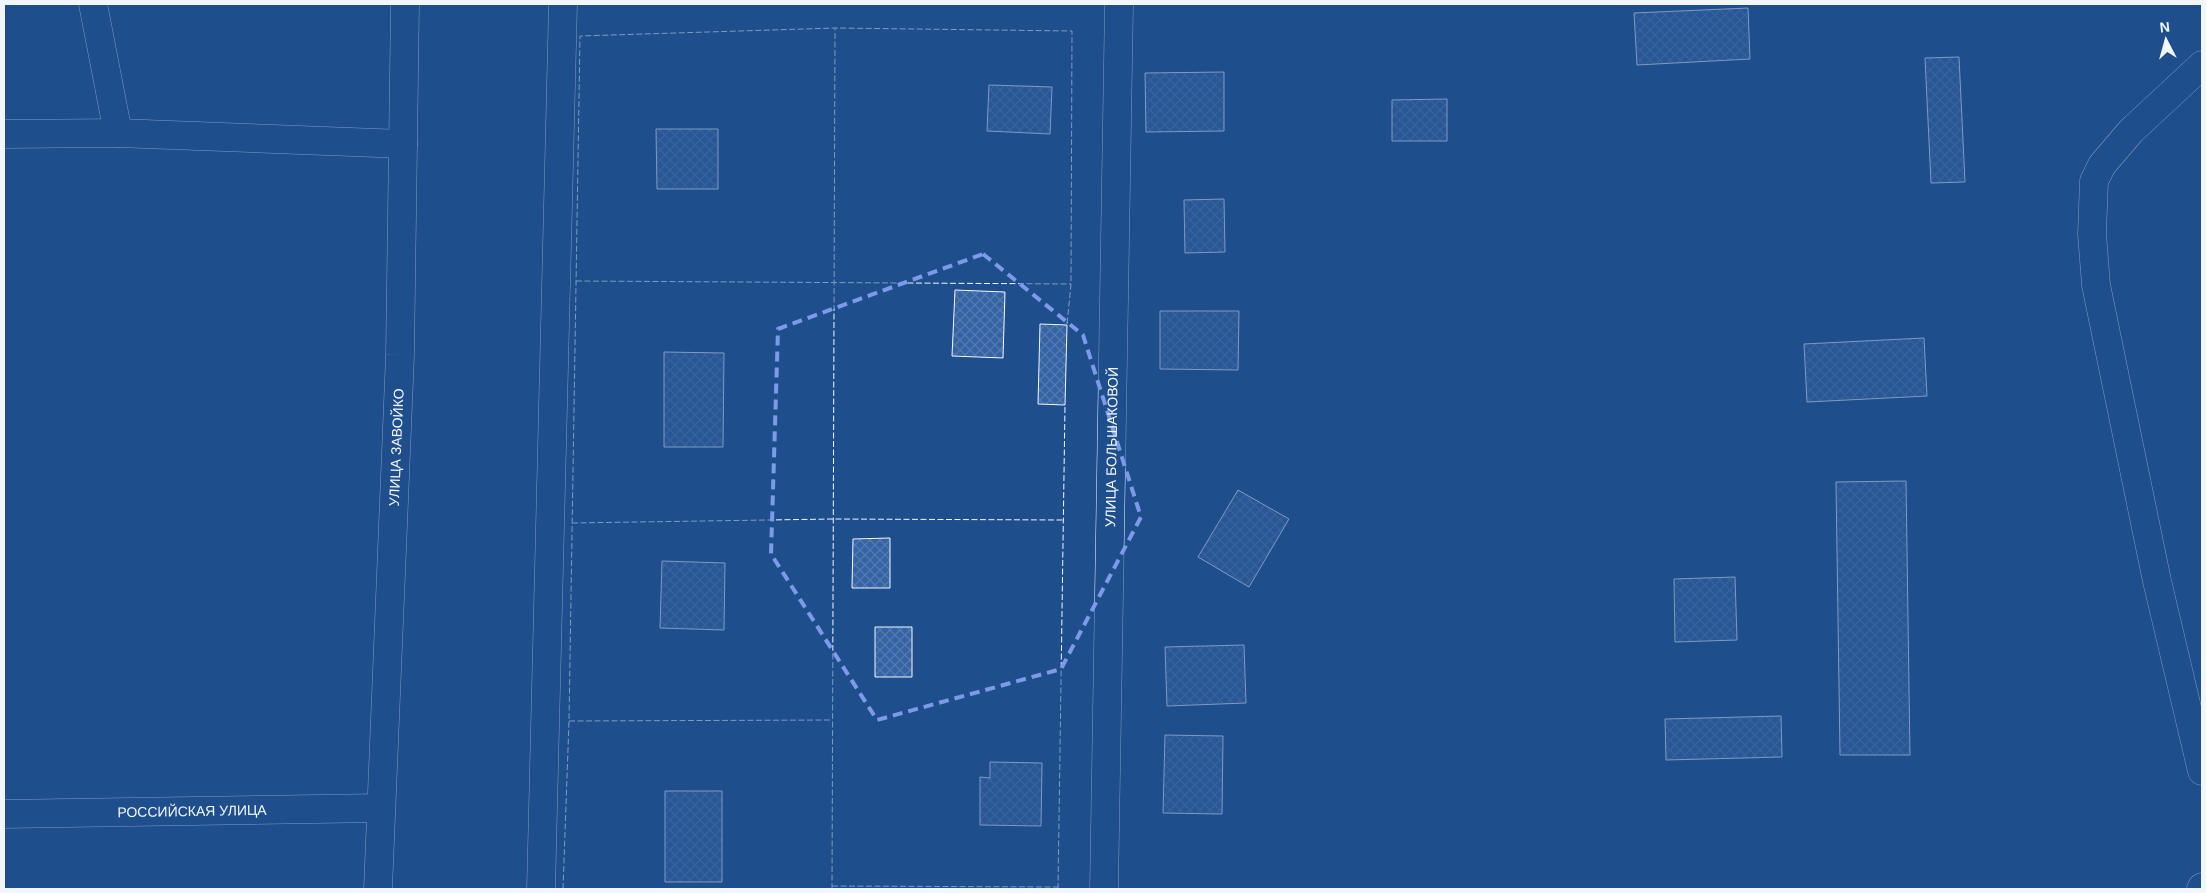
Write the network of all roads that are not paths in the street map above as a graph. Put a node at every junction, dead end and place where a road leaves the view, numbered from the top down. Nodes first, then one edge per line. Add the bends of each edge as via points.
1 (93, 4) edge
2 (405, 4) edge
3 (563, 4) edge
4 (1119, 4) edge
5 (2202, 65) edge
6 (118, 133) junction
7 (4, 134) edge
8 (403, 144) junction
9 (2202, 771) edge
10 (380, 808) junction
11 (4, 814) edge
12 (378, 889) edge
13 (542, 889) edge
14 (1104, 889) edge

1 - 6 street
2 - 8 street, УЛИЦА ЗАВОЙКО
3 - 13 street
4 - 14 street, УЛИЦА БОЛЬШАКОВОЙ
5 - 9 street via 2131,131 2102,165 2094,181 2092,224 2098,294 2157,581
6 - 7 street
6 - 8 street
8 - 10 street, УЛИЦА ЗАВОЙКО via 400,355
10 - 11 street, РОССИЙСКАЯ УЛИЦА
10 - 12 street, УЛИЦА ЗАВОЙКО

